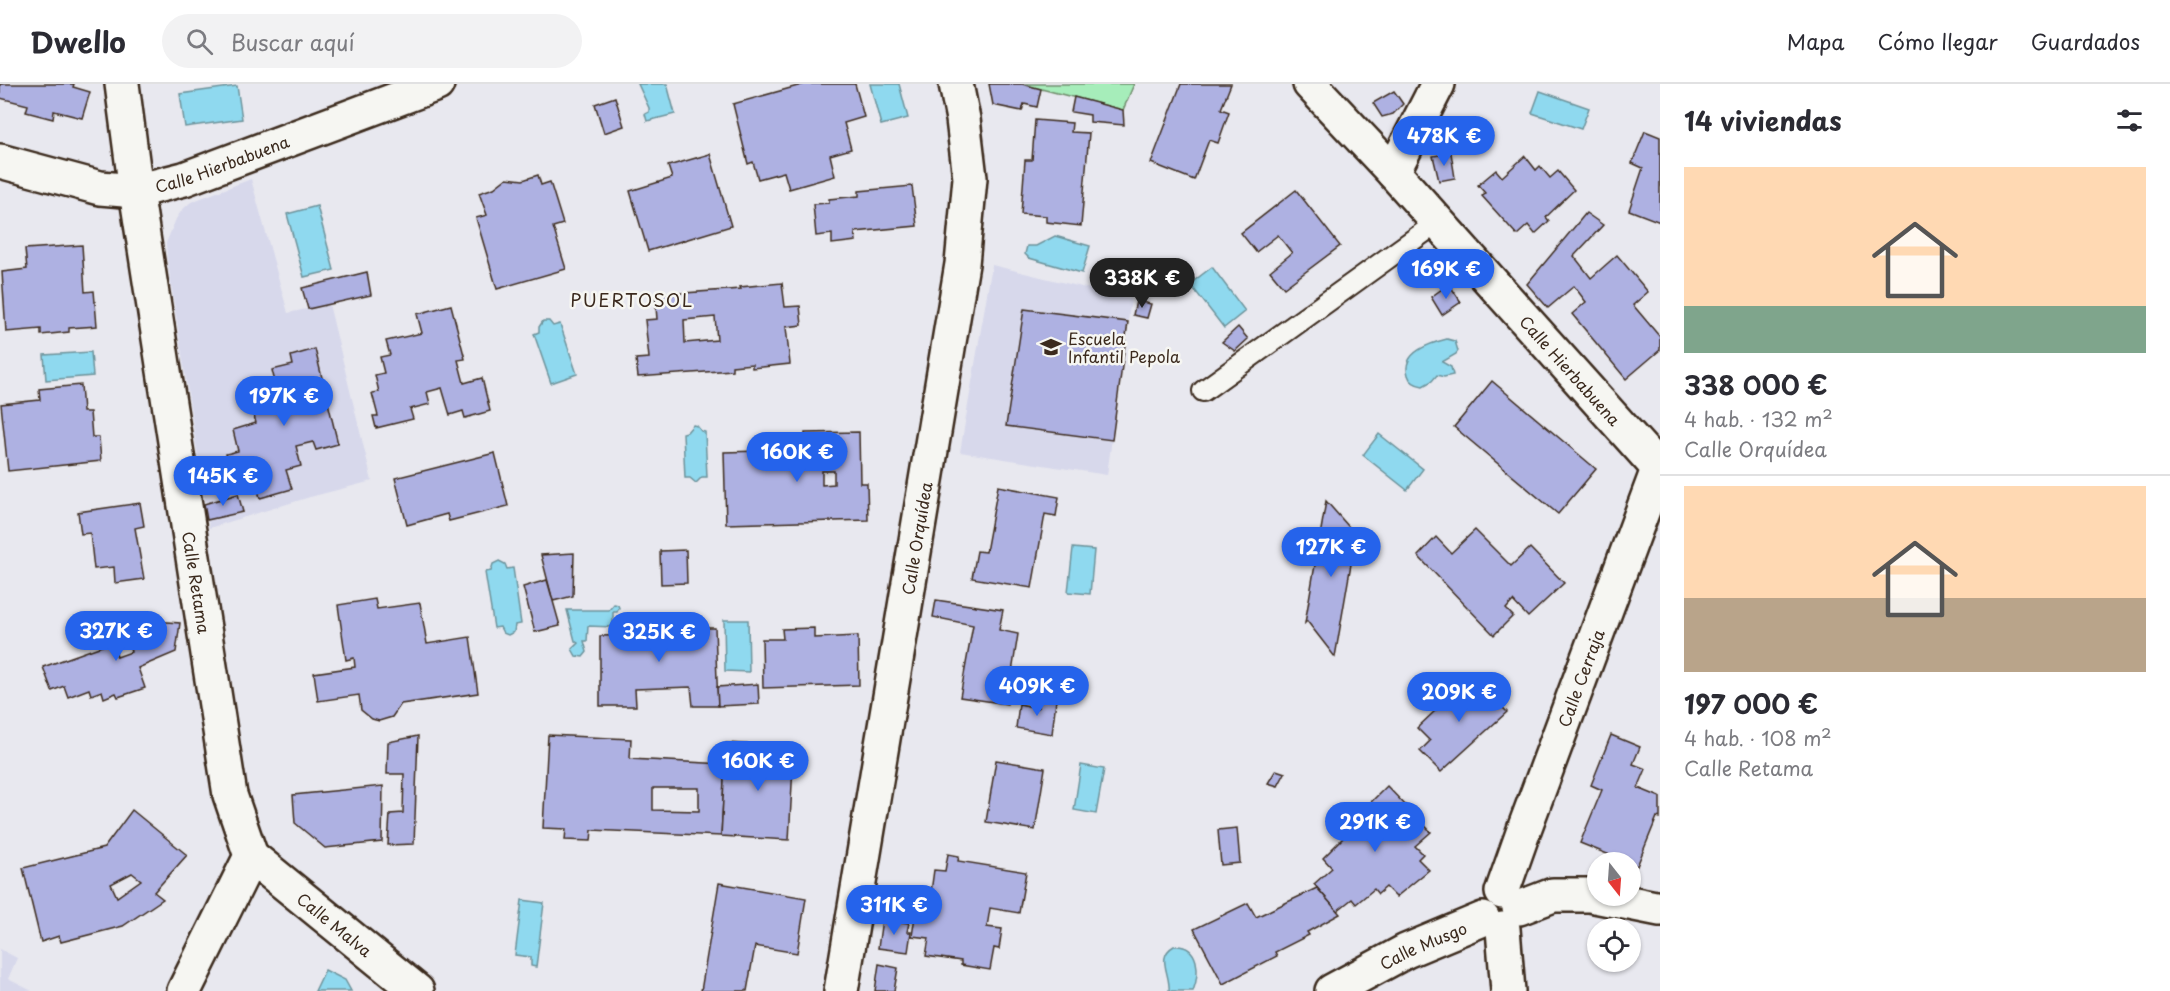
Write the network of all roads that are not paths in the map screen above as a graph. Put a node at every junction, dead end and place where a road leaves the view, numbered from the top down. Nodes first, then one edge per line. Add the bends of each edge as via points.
1 (122, 84) edge
2 (437, 84) edge
3 (956, 84) edge
4 (1310, 84) edge
5 (1438, 84) edge
6 (0, 161) edge
7 (1393, 172) junction
8 (136, 191) junction
9 (1438, 222) junction
10 (1203, 392) dead end
11 (1660, 467) edge
12 (251, 856) junction
13 (1660, 909) edge
14 (1502, 912) junction
15 (184, 991) edge
16 (417, 991) edge
17 (841, 991) edge
18 (1332, 991) edge
19 (1508, 991) edge

1 - 8 street, Calle Retama
2 - 8 street, Calle Hierbabuena via 184,180
3 - 17 street, Calle Orquídea via 970,178 962,264
4 - 7 street, Calle Hierbabuena
5 - 7 street
6 - 8 street, Calle Hierbabuena via 100,188
7 - 9 street, Calle Hierbabuena
8 - 12 street, Calle Retama via 230,795
9 - 10 lane
9 - 11 street, Calle Hierbabuena
11 - 14 street, Calle Cerraja via 1529,816
12 - 15 street
12 - 16 street, Calle Malva
13 - 14 street, Calle Musgo via 1590,895 1553,895
14 - 18 street, Calle Musgo via 1406,951
14 - 19 street, Calle Cerraja

